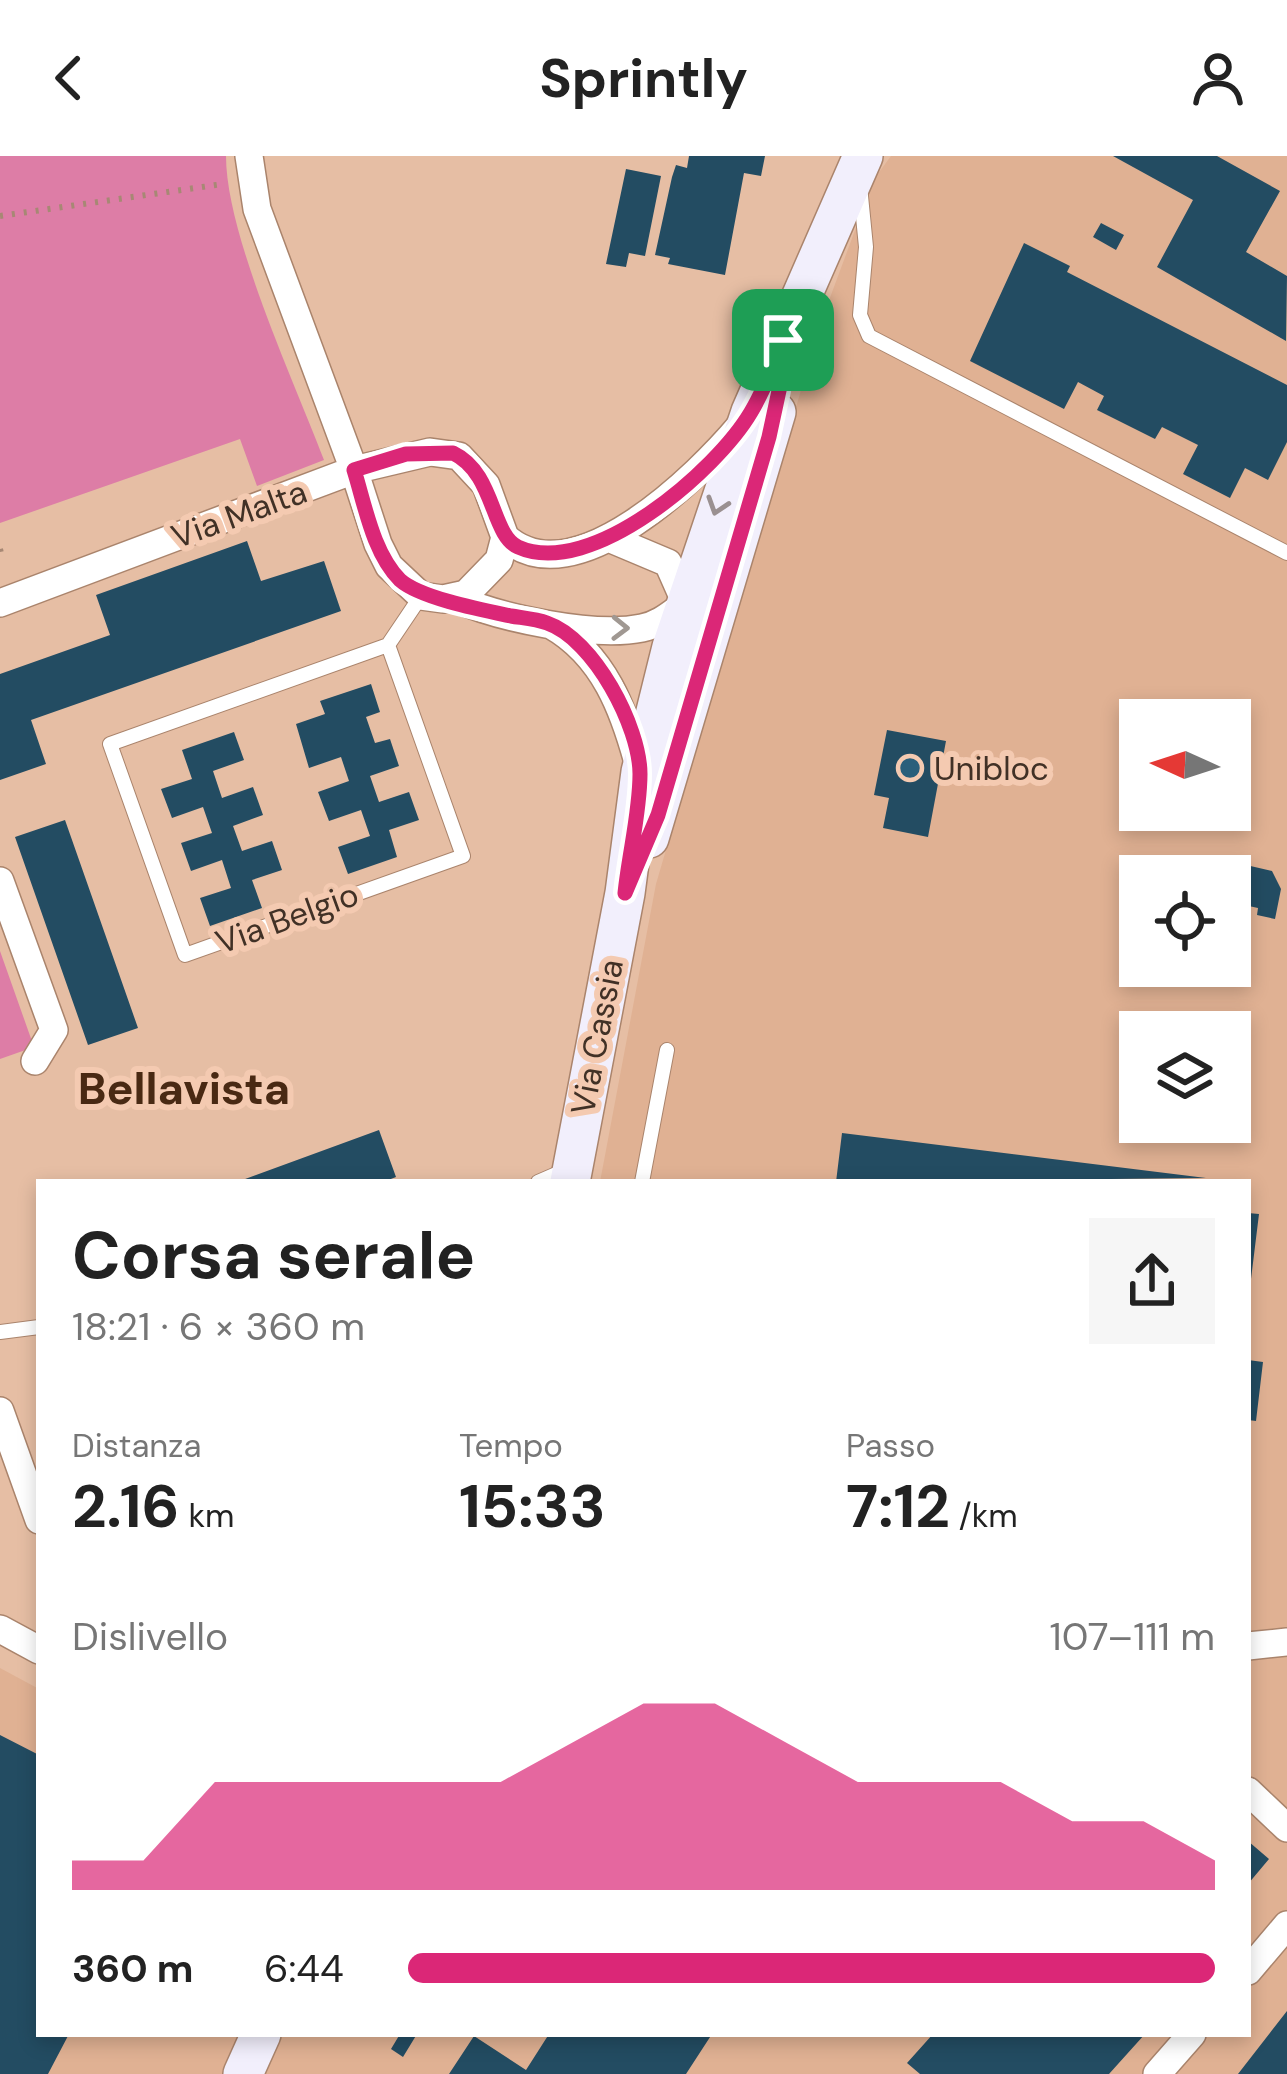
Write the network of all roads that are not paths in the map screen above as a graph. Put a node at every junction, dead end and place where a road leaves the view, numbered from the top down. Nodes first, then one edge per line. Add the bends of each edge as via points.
1 (860, 161) edge
2 (249, 168) edge
3 (794, 321) junction
4 (751, 412) junction
5 (354, 470) junction
6 (505, 537) junction
7 (611, 539) junction
8 (1287, 553) edge
9 (421, 596) junction
10 (705, 596) junction
11 (455, 598) junction
12 (0, 603) edge
13 (547, 623) junction
14 (388, 645) junction
15 (640, 772) junction
16 (0, 881) edge
17 (625, 893) junction
18 (667, 1050) dead end
19 (35, 1061) dead end
20 (560, 1177) edge
21 (643, 1179) edge
22 (36, 1327) edge
23 (0, 1332) edge
24 (0, 1411) edge
25 (36, 1512) edge
26 (0, 1629) edge
27 (1287, 1642) edge
28 (1251, 1646) edge
29 (36, 1648) edge
30 (1251, 1794) edge
31 (1287, 1828) edge
32 (1287, 1925) edge
33 (1251, 1967) edge
34 (260, 2037) edge
35 (1189, 2037) edge
36 (243, 2074) edge
37 (1157, 2074) edge

1 - 3 main road, Via Cassia
1 - 8 lane via 860,315 869,336
2 - 5 street
3 - 4 main road, Via Cassia
3 - 10 main road, Via Cassia via 785,377
4 - 7 street via 707,463
4 -> 10 main road, Via Cassia
5 - 6 street, Via Malta via 419,453 459,456 486,484
5 - 9 street via 383,556
5 - 12 street, Via Malta
6 - 7 street via 547,552
6 - 11 street via 487,577
7 - 10 street via 668,563
9 - 11 street
9 - 14 lane
13 -> 10 street via 643,628
10 - 15 main road, Via Cassia
10 - 17 main road, Via Cassia via 694,690 658,815
11 - 13 street
13 - 15 street via 580,646 613,690
14 - 14 lane, Via Belgio via 110,744 185,955 463,856
15 - 17 main road, Via Cassia
16 - 19 street via 54,1030
17 - 20 main road, Via Cassia
18 - 21 lane
22 - 23 lane
24 - 25 street
26 - 29 street
27 - 28 street
30 - 31 street
32 - 33 street
34 - 36 main road
35 - 37 street

